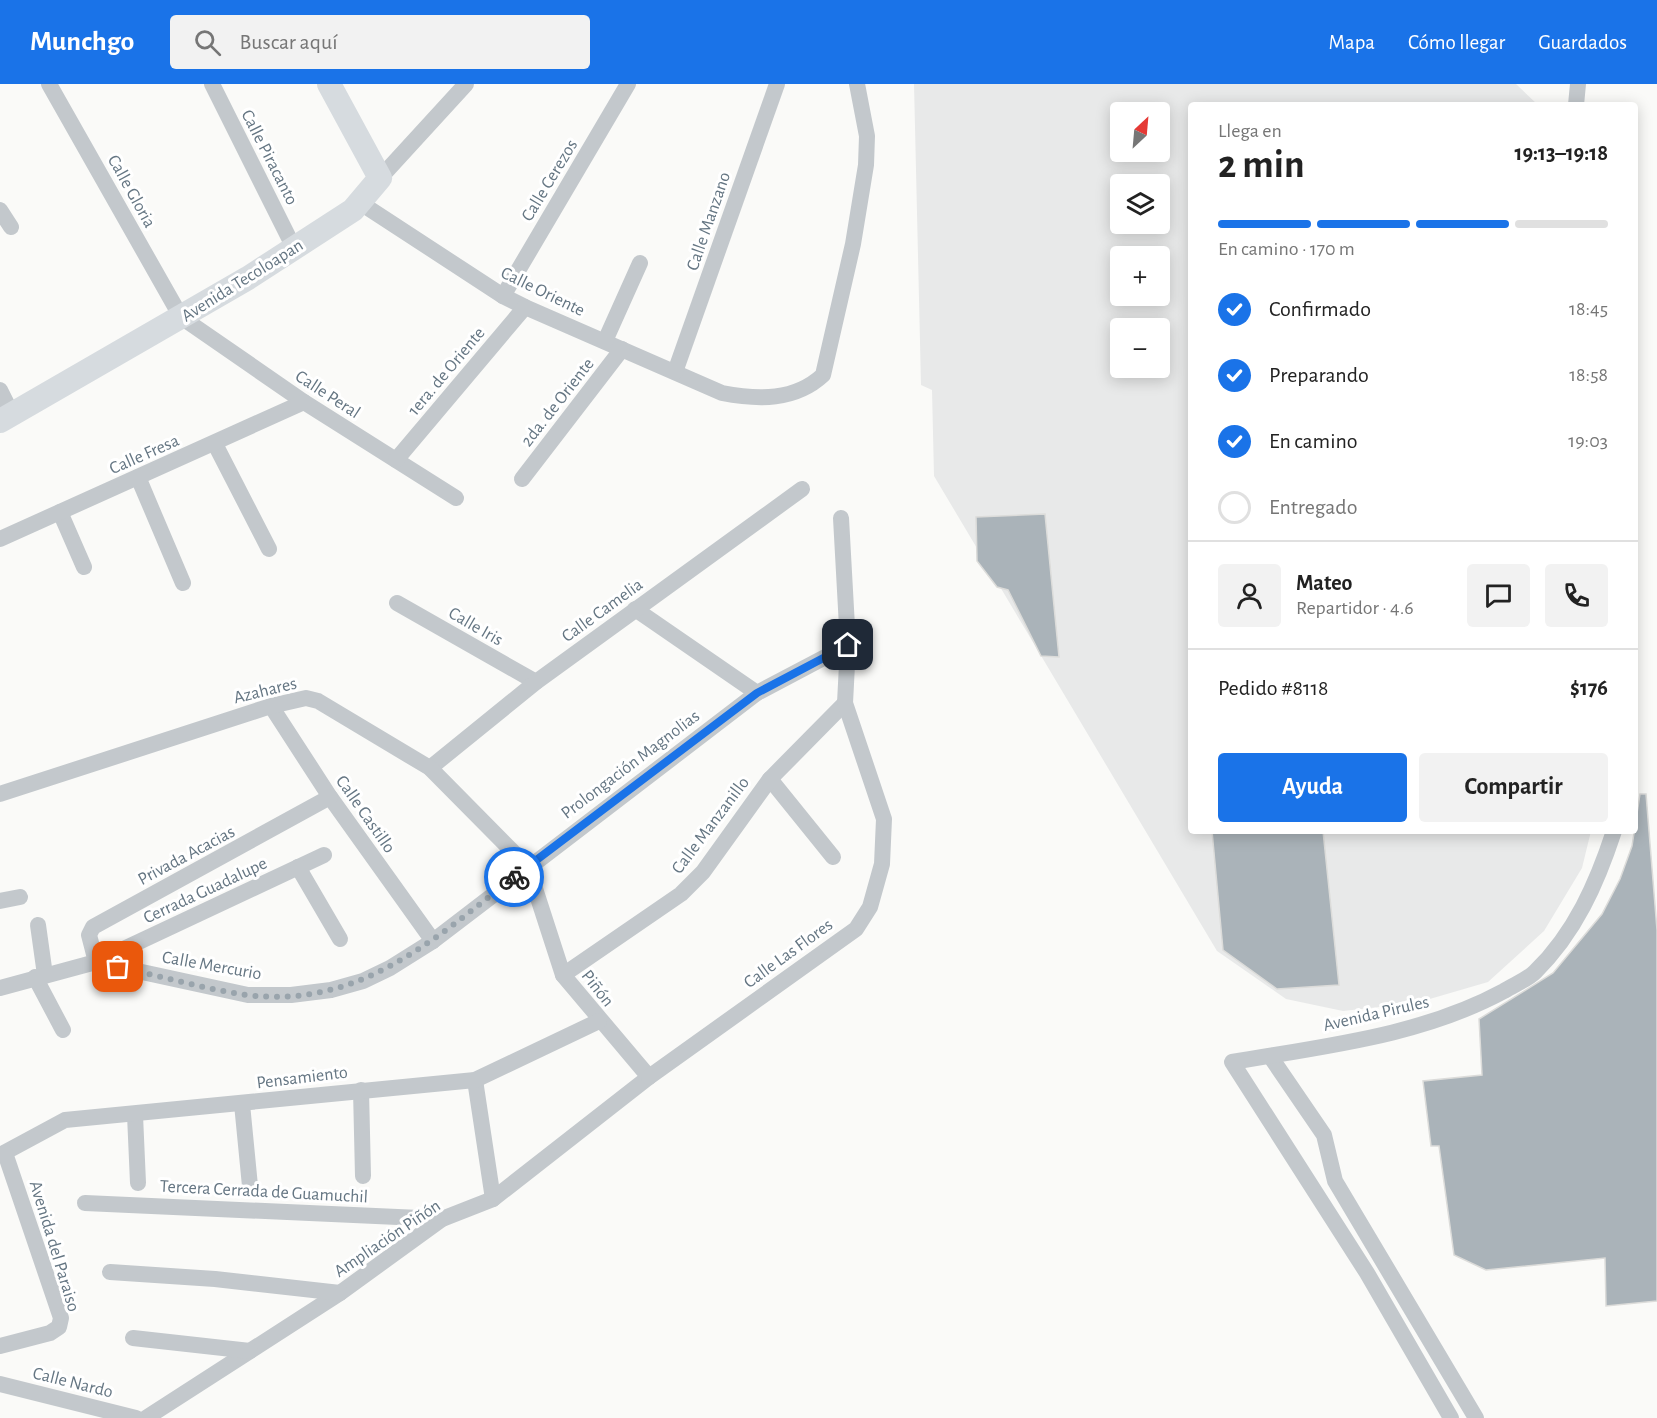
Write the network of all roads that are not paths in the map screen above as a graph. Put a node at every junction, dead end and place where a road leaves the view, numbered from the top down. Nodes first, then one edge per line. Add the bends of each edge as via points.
1 (49, 84) edge
2 (212, 84) edge
3 (329, 84) edge
4 (628, 84) edge
5 (777, 84) edge
6 (857, 84) edge
7 (1578, 84) edge
8 (459, 87) edge
9 (1576, 102) edge
10 (380, 178) junction
11 (359, 202) junction
12 (0, 210) edge
13 (11, 227) dead end
14 (294, 248) junction
15 (640, 263) dead end
16 (503, 296) junction
17 (525, 307) junction
18 (181, 318) junction
19 (604, 341) junction
20 (622, 349) junction
21 (675, 372) junction
22 (0, 390) edge
23 (303, 402) junction
24 (6, 418) edge
25 (215, 444) junction
26 (396, 460) junction
27 (138, 477) junction
28 (522, 479) dead end
29 (802, 489) dead end
30 (456, 498) dead end
31 (60, 512) junction
32 (841, 518) dead end
33 (0, 538) edge
34 (269, 549) dead end
35 (84, 567) dead end
36 (183, 583) dead end
37 (397, 603) dead end
38 (635, 609) junction
39 (848, 645) junction
40 (536, 682) junction
41 (757, 693) junction
42 (845, 703) junction
43 (271, 706) junction
44 (430, 768) junction
45 (770, 779) junction
46 (0, 794) edge
47 (330, 797) junction
48 (1613, 834) edge
49 (324, 855) dead end
50 (833, 857) dead end
51 (298, 867) junction
52 (528, 867) junction
53 (20, 897) dead end
54 (0, 901) edge
55 (38, 925) dead end
56 (339, 939) dead end
57 (433, 941) junction
58 (96, 962) junction
59 (563, 975) junction
60 (40, 976) junction
61 (0, 988) edge
62 (599, 1021) junction
63 (63, 1030) dead end
64 (1270, 1056) junction
65 (475, 1080) junction
66 (646, 1080) junction
67 (361, 1089) junction
68 (242, 1104) junction
69 (135, 1115) junction
70 (3, 1154) edge
71 (363, 1176) dead end
72 (138, 1183) dead end
73 (250, 1186) dead end
74 (493, 1199) junction
75 (85, 1203) dead end
76 (442, 1220) junction
77 (1383, 1263) junction
78 (110, 1272) dead end
79 (1367, 1273) junction
80 (340, 1293) junction
81 (133, 1338) dead end
82 (0, 1346) edge
83 (250, 1351) junction
84 (0, 1384) edge
85 (136, 1418) edge
86 (146, 1418) edge
87 (1451, 1418) edge
88 (1476, 1418) edge

1 - 18 street, Calle Gloria
2 - 14 street, Calle Piracanto
3 - 10 street
4 - 16 street, Calle Cerezos
5 - 21 street, Calle Manzano
6 - 21 street, Calle Oriente via 867,136 866,165 853,244 823,375 809,388 778,397 742,397 722,393
7 - 9 street
8 - 10 street
10 - 11 street, Avenida Tecoloapan
11 - 14 street, Avenida Tecoloapan via 353,210
11 - 16 street, Calle Oriente
12 - 13 street
14 - 18 street, Avenida Tecoloapan
15 - 19 street
16 - 17 street, Calle Oriente
17 - 19 street, Calle Oriente
17 - 26 street, 1era. de Oriente
18 - 23 street, Calle Peral
18 - 24 street, Avenida Tecoloapan
19 - 20 street, Calle Oriente
20 - 21 street, Calle Oriente
20 - 28 street, 2da. de Oriente
22 - 24 street
23 - 25 street, Calle Fresa
23 - 26 street, Calle Peral
25 - 27 street, Calle Fresa
25 - 34 street
26 - 30 street, Calle Peral
27 - 31 street, Calle Fresa
27 - 36 street
29 - 38 street, Calle Camelia
31 - 33 street, Calle Fresa
31 - 35 street
32 - 39 street
37 - 40 street, Calle Iris
38 - 40 street, Calle Camelia
38 - 41 street
39 - 41 street, Prolongación Magnolias
39 - 42 street
40 - 44 street, Calle Camelia
41 - 52 street, Prolongación Magnolias
42 - 45 street, Calle Manzanillo
42 - 66 street, Calle Las Flores via 884,819 882,864 870,907 856,929
43 - 44 street, Azahares via 306,698 318,701
43 - 46 street, Azahares
43 - 47 street, Calle Castillo
44 - 52 street, Azahares
45 - 50 street
45 - 59 street, Calle Manzanillo via 703,872 681,894
47 - 57 street, Calle Castillo
47 - 58 street, Privada Acacias via 93,927 89,936
48 - 64 street, Avenida Pirules via 1600,875 1572,927 1534,974 1481,1003 1420,1027
49 - 51 street, Cerrada Guadalupe
51 - 56 street
51 - 58 street, Cerrada Guadalupe
52 - 57 street, Calle Mercurio
52 - 59 street, Piñón
53 - 54 street
55 - 60 street
57 - 58 street, Calle Mercurio via 363,981 291,995 248,995
58 - 60 street, Calle Mercurio
59 - 62 street, Piñón
60 - 61 street, Calle Mercurio
60 - 63 street
62 - 65 street, Pensamiento
62 - 66 street, Piñón
64 - 77 street via 1324,1135 1335,1181
64 - 79 street, Avenida Pirules via 1232,1062
65 - 67 street, Pensamiento
65 - 74 street
66 - 74 street, Ampliación Piñón
67 - 68 street, Pensamiento
67 - 71 street
68 - 69 street, Pensamiento
68 - 73 street
69 - 70 street, Pensamiento via 64,1120
69 - 72 street
70 - 82 street, Avenida del Paraiso via 61,1318 59,1327 50,1333
74 - 76 street, Ampliación Piñón
75 - 76 street, Tercera Cerrada de Guamuchil
76 - 80 street, Ampliación Piñón
77 - 79 street
77 - 88 street
78 - 80 street
79 - 87 street
80 - 83 street, Ampliación Piñón
81 - 83 street
83 - 86 street, Ampliación Piñón
84 - 85 street, Calle Nardo

